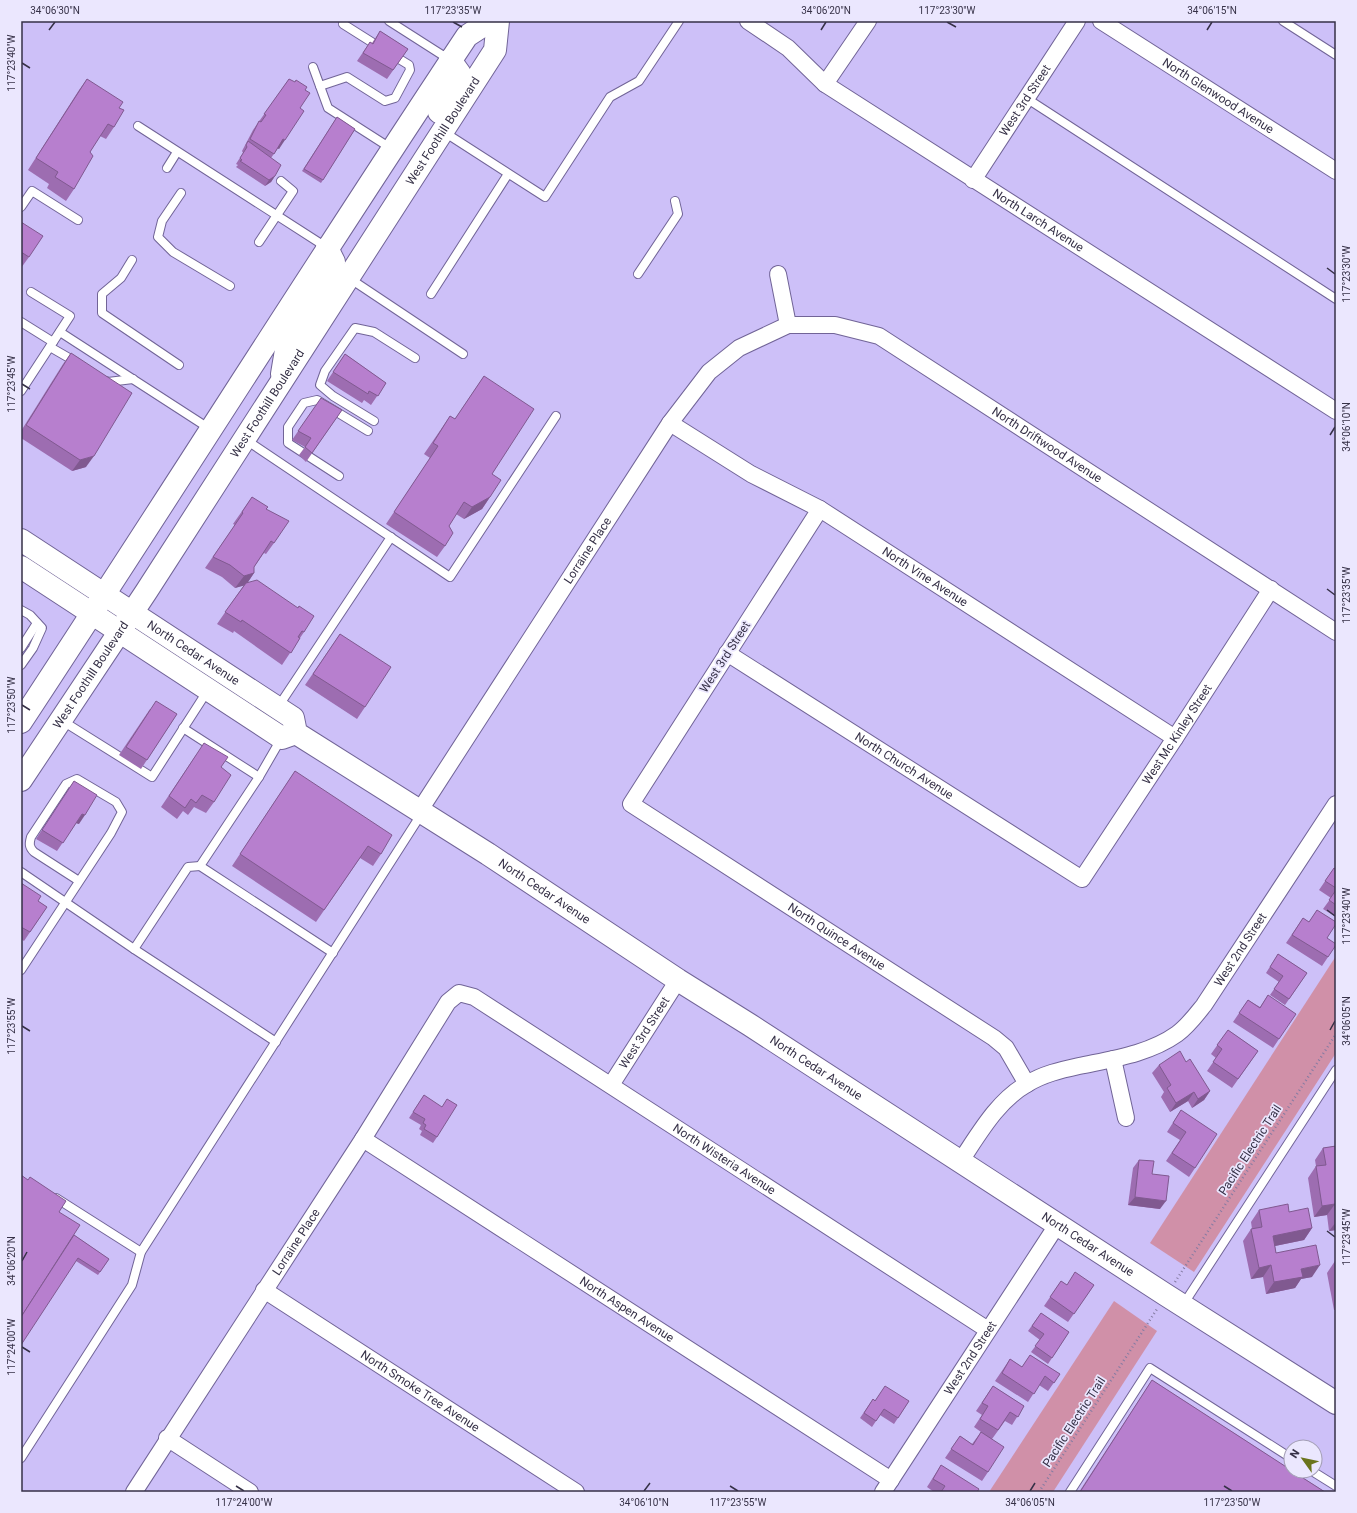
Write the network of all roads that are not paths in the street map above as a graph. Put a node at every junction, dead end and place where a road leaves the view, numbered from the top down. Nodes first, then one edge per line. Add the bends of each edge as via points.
1 (389, 21) edge
2 (490, 21) edge
3 (498, 21) edge
4 (679, 21) edge
5 (748, 21) edge
6 (868, 21) edge
7 (1077, 21) edge
8 (1101, 21) edge
9 (1283, 21) edge
10 (343, 24) dead end
11 (1336, 55) edge
12 (450, 60) junction
13 (313, 67) dead end
14 (825, 84) junction
15 (320, 86) junction
16 (1026, 98) junction
17 (138, 126) dead end
18 (444, 132) junction
19 (392, 149) junction
20 (177, 152) junction
21 (167, 168) dead end
22 (1336, 171) edge
23 (508, 174) junction
24 (973, 180) junction
25 (281, 181) dead end
26 (181, 193) dead end
27 (675, 201) dead end
28 (21, 207) edge
29 (392, 210) junction
30 (277, 215) junction
31 (78, 220) dead end
32 (259, 242) dead end
33 (327, 248) junction
34 (132, 260) dead end
35 (638, 274) dead end
36 (778, 274) dead end
37 (349, 278) junction
38 (230, 286) dead end
39 (31, 292) dead end
40 (430, 294) dead end
41 (1336, 299) edge
42 (21, 322) edge
43 (788, 325) junction
44 (60, 332) junction
45 (51, 345) junction
46 (463, 354) dead end
47 (415, 358) dead end
48 (179, 364) dead end
49 (82, 367) edge
50 (95, 374) edge
51 (133, 380) junction
52 (280, 384) junction
53 (21, 391) edge
54 (1336, 411) edge
55 (556, 416) dead end
56 (374, 421) dead end
57 (670, 423) junction
58 (211, 430) junction
59 (368, 431) dead end
60 (245, 439) junction
61 (339, 476) dead end
62 (820, 509) junction
63 (390, 537) junction
64 (21, 540) edge
65 (21, 567) edge
66 (1271, 589) junction
67 (104, 595) junction
68 (21, 610) edge
69 (131, 612) junction
70 (92, 614) junction
71 (37, 623) junction
72 (118, 632) junction
73 (1336, 632) edge
74 (21, 648) edge
75 (727, 653) junction
76 (21, 665) edge
77 (208, 690) junction
78 (277, 707) junction
79 (61, 720) junction
80 (21, 722) edge
81 (183, 728) junction
82 (289, 735) junction
83 (1175, 738) junction
84 (259, 776) junction
85 (21, 780) edge
86 (631, 804) joint
87 (1336, 804) edge
88 (421, 811) junction
89 (200, 866) junction
90 (21, 872) edge
91 (1082, 879) joint
92 (79, 881) junction
93 (65, 903) junction
94 (134, 949) junction
95 (333, 953) junction
96 (21, 970) edge
97 (678, 980) junction
98 (459, 993) joint
99 (276, 1042) junction
100 (1113, 1059) junction
101 (1336, 1070) edge
102 (1027, 1084) junction
103 (611, 1085) junction
104 (1126, 1118) dead end
105 (363, 1138) junction
106 (960, 1162) junction
107 (46, 1192) edge
108 (1057, 1225) junction
109 (141, 1252) junction
110 (264, 1290) junction
111 (1183, 1306) junction
112 (988, 1330) junction
113 (1336, 1403) edge
114 (168, 1438) junction
115 (1283, 1453) edge
116 (21, 1458) edge
117 (1323, 1478) edge
118 (887, 1486) edge
119 (1336, 1486) edge
120 (134, 1492) edge
121 (250, 1492) edge
122 (576, 1492) edge
123 (1070, 1492) edge

1 - 12 lane
2 - 12 main road via 467,36
3 - 18 main road, West Foothill Boulevard via 495,50
4 - 23 lane via 639,81 610,97 545,197
5 - 14 street, North Larch Avenue via 788,48
6 - 14 street
7 - 16 street, West 3rd Street
8 - 22 street, North Glenwood Avenue
9 - 11 lane
10 - 15 lane via 409,65 410,70 395,98 391,100 385,101 347,77
12 - 19 main road
12 - 29 main road via 460,74 394,183
13 - 15 lane
14 - 24 street, North Larch Avenue
15 - 19 lane via 328,108
16 - 24 street, West 3rd Street
16 - 41 lane
17 - 20 lane
18 - 23 lane
18 - 29 main road, West Foothill Boulevard
19 - 33 main road
20 - 21 lane
20 - 30 lane
23 - 40 lane
24 - 54 street, North Larch Avenue
25 - 30 lane via 293,191
26 - 38 lane via 162,221 158,237 173,252
27 - 35 lane via 678,214
28 - 31 lane via 32,191
29 - 37 main road, West Foothill Boulevard
30 - 32 lane
30 - 33 lane
33 - 52 main road via 334,262 330,278 287,344
33 - 58 main road
34 - 48 lane via 122,278 102,294 102,313
36 - 43 street
37 - 46 lane
37 - 52 main road, West Foothill Boulevard
39 - 44 lane via 70,316
42 - 45 lane
43 - 57 street, Lorraine Place via 739,348 715,367
43 - 66 street, North Driftwood Avenue via 835,325 879,336
44 - 45 lane
44 - 51 lane
45 - 49 lane
45 - 53 lane
47 - 56 lane via 374,332 355,328 325,371 320,385
50 - 51 lane via 108,382
51 - 58 lane
52 - 60 main road, West Foothill Boulevard
55 - 63 lane via 450,577
57 - 62 street, North Vine Avenue via 751,474
57 - 88 street, Lorraine Place
58 - 67 main road
59 - 61 lane via 317,400 304,403 288,427 288,443
60 - 63 lane
60 - 69 main road, West Foothill Boulevard
62 - 75 street, West 3rd Street
62 - 83 street, North Vine Avenue
63 - 78 lane
64 - 67 main road, North Cedar Avenue
65 - 70 main road, North Cedar Avenue
66 - 73 street, North Driftwood Avenue
66 - 83 street, West Mc Kinley Street
67 - 69 main road, North Cedar Avenue
67 - 70 main road
68 - 71 lane
69 - 72 main road, West Foothill Boulevard
69 - 78 main road, North Cedar Avenue
70 - 72 main road, North Cedar Avenue
70 - 80 main road
71 - 74 lane
71 - 76 lane via 42,628 33,648
72 - 77 main road, North Cedar Avenue
72 - 79 main road, West Foothill Boulevard
75 - 86 street, West 3rd Street
75 - 91 street, North Church Avenue
77 - 81 lane
77 - 82 main road, North Cedar Avenue
78 - 82 main road, North Cedar Avenue via 293,718
79 - 81 lane via 152,777
79 - 85 main road, West Foothill Boulevard
81 - 84 lane
82 - 84 lane
82 - 88 main road, North Cedar Avenue
83 - 91 street, West Mc Kinley Street
84 - 89 lane
86 - 102 street, North Quince Avenue via 994,1038 1006,1048
87 - 100 street, West 2nd Street via 1192,1021 1177,1034 1162,1042
88 - 95 lane
88 - 97 main road, North Cedar Avenue
89 - 94 lane via 188,867
89 - 95 lane
90 - 93 lane
92 - 92 lane via 122,812 116,802 81,779 71,780 66,784 31,837 30,847
92 - 93 lane
93 - 94 lane
93 - 96 lane
94 - 99 lane
95 - 99 lane
97 - 103 street, West 3rd Street
97 - 106 main road, North Cedar Avenue
98 - 103 street, North Wisteria Avenue via 474,997
98 - 105 street, Lorraine Place via 448,1002
99 - 109 lane
100 - 102 street, West 2nd Street via 1054,1072
100 - 104 street
101 - 111 lane
102 - 106 street, West 2nd Street via 1008,1097 993,1113
103 - 112 street, North Wisteria Avenue
105 - 110 street, Lorraine Place
105 - 118 street, North Aspen Avenue
106 - 108 main road, North Cedar Avenue
107 - 109 lane
108 - 111 main road, North Cedar Avenue
108 - 112 street, West 2nd Street
109 - 116 lane via 132,1285
110 - 114 street, Lorraine Place
110 - 122 street, North Smoke Tree Avenue
111 - 113 main road, North Cedar Avenue
112 - 118 street, West 2nd Street
114 - 120 street, Lorraine Place
114 - 121 street
115 - 123 lane via 1150,1368
117 - 119 lane

